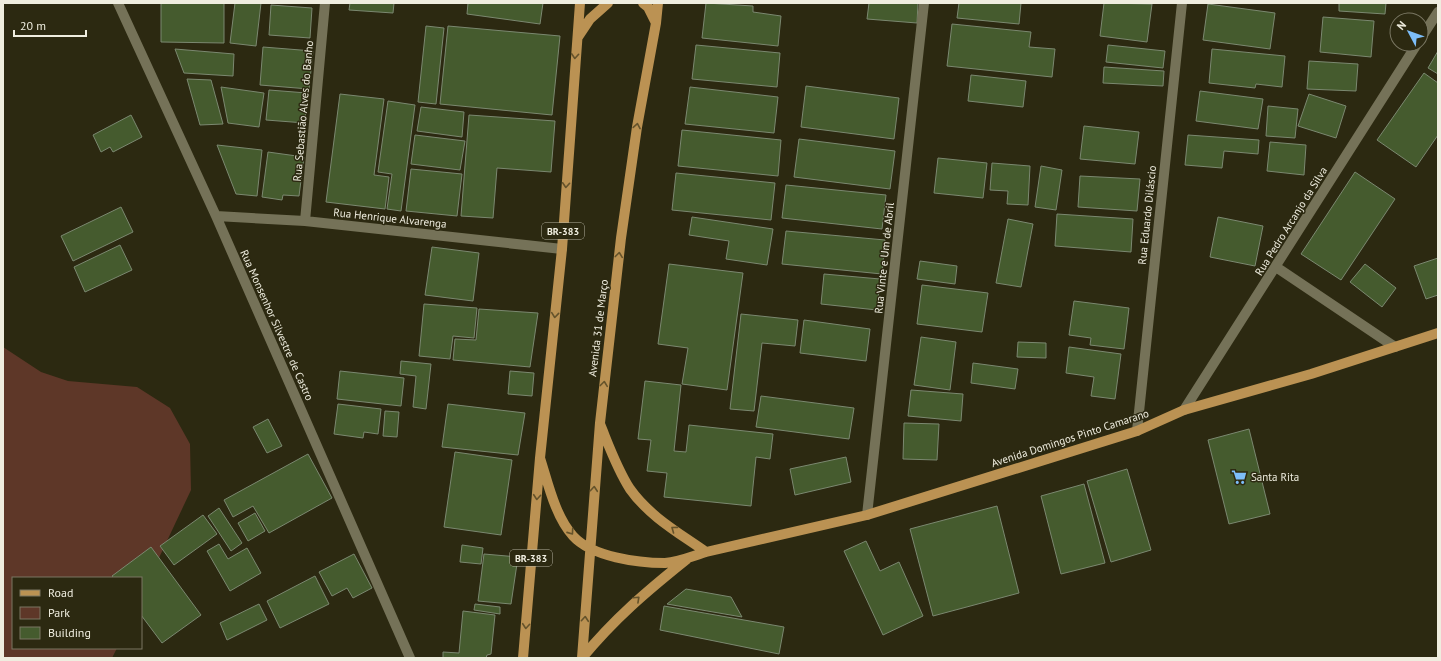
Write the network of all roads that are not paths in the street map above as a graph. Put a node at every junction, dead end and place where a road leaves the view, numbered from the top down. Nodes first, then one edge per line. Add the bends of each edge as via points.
1 (118, 3) edge
2 (325, 3) edge
3 (580, 3) edge
4 (608, 3) edge
5 (643, 3) edge
6 (658, 3) edge
7 (924, 3) edge
8 (1182, 3) edge
9 (1438, 12) edge
10 (656, 23) junction
11 (1429, 26) edge
12 (576, 40) junction
13 (1412, 52) edge
14 (216, 216) junction
15 (305, 221) junction
16 (562, 249) junction
17 (1276, 267) junction
18 (1438, 333) edge
19 (1395, 346) junction
20 (1184, 410) junction
21 (600, 423) junction
22 (1137, 430) junction
23 (540, 458) junction
24 (867, 515) junction
25 (591, 548) junction
26 (706, 552) junction
27 (688, 558) junction
28 (410, 658) edge
29 (523, 658) edge
30 (582, 658) edge

1 - 14 street, Rua Monsenhor Silvestre de Castro
2 - 15 street, Rua Sebastião Alves do Banho
3 - 12 main road, BR-383
4 - 12 main road via 590,19
5 - 10 main road via 648,7
6 - 10 main road, Avenida 31 de Março
7 - 24 street, Rua Vinte e Um de Abril
8 - 22 street, Rua Eduardo Diláscio
9 - 11 street
21 -> 10 main road, Avenida 31 de Março via 627,194
12 -> 16 main road, BR-383
13 - 17 street, Rua Pedro Arcanjo da Silva
14 - 15 street, Rua Henrique Alvarenga
14 - 28 street, Rua Monsenhor Silvestre de Castro
15 - 16 street, Rua Henrique Alvarenga
16 -> 23 main road, BR-383
17 - 19 street
17 - 20 street, Rua Pedro Arcanjo da Silva
18 - 19 main road, Avenida Domingos Pinto Camarano
19 - 20 main road, Avenida Domingos Pinto Camarano via 1311,374
20 - 22 main road, Avenida Domingos Pinto Camarano
25 -> 21 main road, Avenida 31 de Março
26 -> 21 main road via 649,510 631,489 619,470
22 - 24 main road, Avenida Domingos Pinto Camarano
23 -> 25 main road, Avenida Domingos Pinto Camarano via 555,506 573,536
23 -> 29 main road, BR-383
24 - 26 main road, Avenida Domingos Pinto Camarano
25 - 27 main road, Avenida Domingos Pinto Camarano via 622,559 666,563
30 -> 25 main road, Avenida 31 de Março
26 - 27 main road, Avenida Domingos Pinto Camarano
30 -> 27 main road via 627,608

